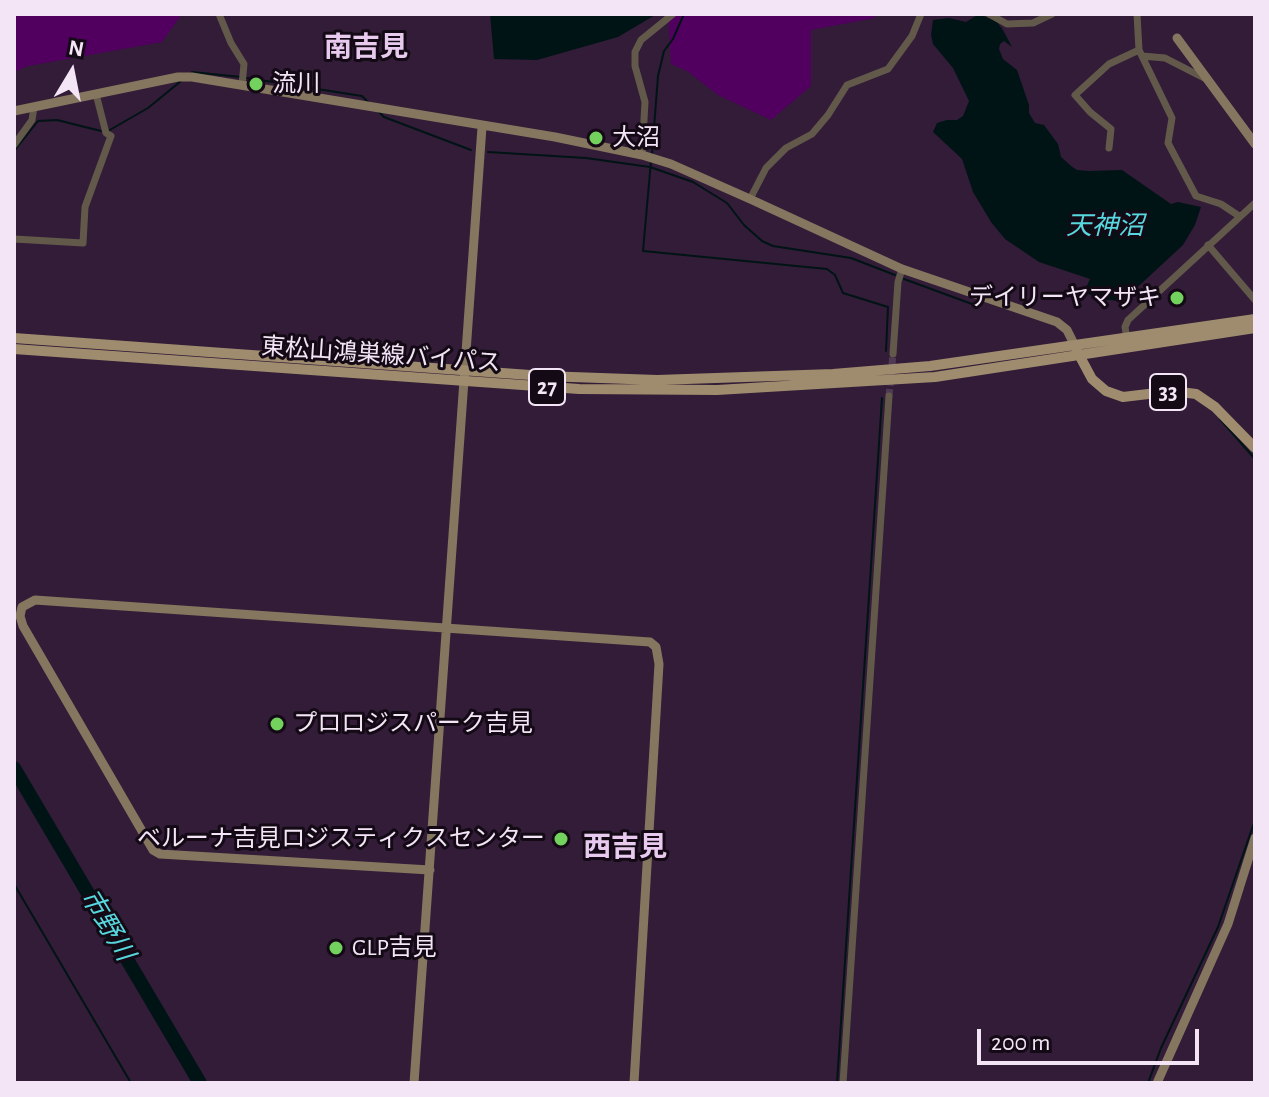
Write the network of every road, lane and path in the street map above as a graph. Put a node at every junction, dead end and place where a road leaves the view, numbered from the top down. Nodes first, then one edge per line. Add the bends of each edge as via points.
1 (219, 14) edge
2 (673, 14) edge
3 (921, 14) edge
4 (989, 14) edge
5 (1052, 14) edge
6 (1137, 14) edge
7 (1177, 38) dead end
8 (1140, 53) junction
9 (1208, 80) junction
10 (242, 85) junction
11 (96, 94) junction
12 (34, 107) junction
13 (14, 111) edge
14 (482, 127) junction
15 (1255, 144) edge
16 (14, 145) edge
17 (1109, 148) dead end
18 (642, 155) junction
19 (750, 199) junction
20 (1255, 203) edge
21 (1239, 216) junction
22 (14, 239) edge
23 (1208, 245) junction
24 (902, 269) junction
25 (1255, 300) edge
26 (1255, 319) edge
27 (1255, 328) edge
28 (14, 338) edge
29 (1127, 339) junction
30 (14, 349) edge
31 (1077, 351) junction
32 (893, 354) tunnel mouth
33 (465, 369) junction
34 (464, 381) junction
35 (889, 396) tunnel mouth
36 (1255, 448) edge
37 (18, 604) edge
38 (448, 627) junction
39 (1255, 838) edge
40 (430, 870) junction
41 (414, 1083) edge
42 (634, 1083) edge
43 (843, 1083) edge
44 (1157, 1083) edge

1 - 10 street via 244,64
2 - 18 street via 641,40 635,52 645,102
3 - 19 street via 888,69 847,85 812,134 786,148 766,168
4 - 5 street via 1007,24 1033,23
6 - 8 street
7 - 9 street
8 - 9 street via 1165,58
8 - 17 street via 1109,64 1075,95 1111,129
8 - 21 street via 1172,118 1168,143 1196,196
9 - 15 street
10 - 11 street via 178,77
10 - 14 street
11 - 12 street
11 - 22 street via 111,136 85,207 83,243
12 - 13 street
12 - 16 street via 32,120
14 - 18 street
14 - 33 street
18 - 19 street
19 - 24 street
20 - 21 street
21 - 23 street
23 - 25 street
23 - 29 street via 1128,320
24 - 31 street via 1057,322
24 - 32 street
26 - 29 main road, 27
27 - 31 main road, 27
28 - 33 main road, 東松山鴻巣線バイパス / 27
29 - 31 main road, 27
30 - 34 main road, 東松山鴻巣線バイパス / 27
31 - 33 main road, 東松山鴻巣線バイパス / 27 via 742,378 643,379
31 - 34 main road, 東松山鴻巣線バイパス / 27 via 935,377 796,387 635,390
31 - 36 main road, 33 via 1092,379 1106,391 1123,397 1185,391 1206,399
33 - 34 street
34 - 38 street
35 - 43 street
37 - 38 street via 35,600
37 - 40 street via 23,626 153,850
38 - 40 street
38 - 42 street via 650,642 656,647
39 - 44 street via 1228,924
40 - 41 street

